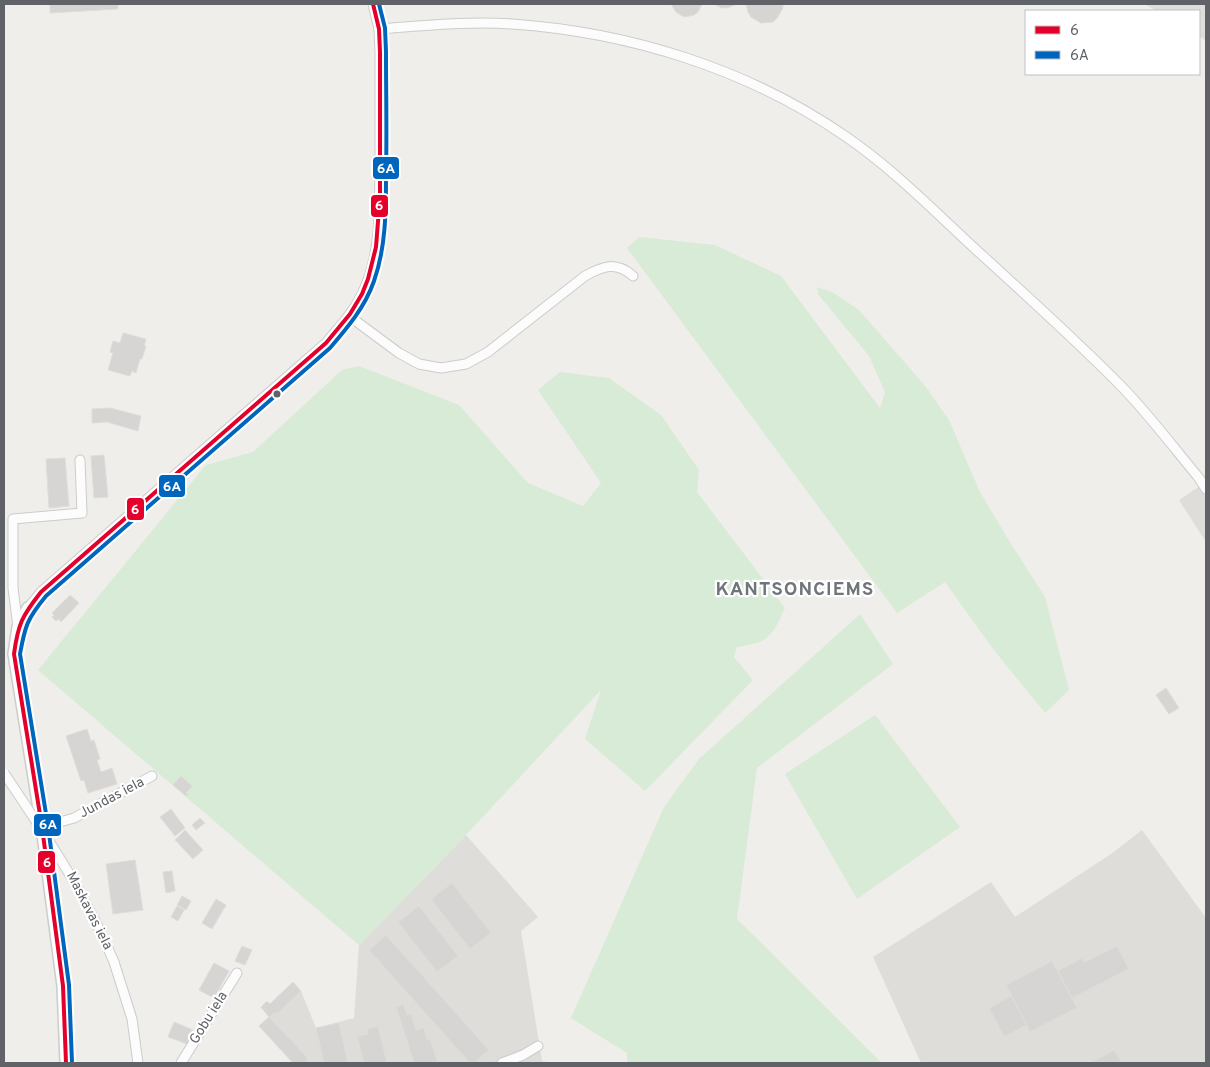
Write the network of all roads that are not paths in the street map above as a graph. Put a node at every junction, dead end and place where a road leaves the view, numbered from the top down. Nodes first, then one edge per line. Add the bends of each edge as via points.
1 (373, 4) edge
2 (379, 29) junction
3 (633, 276) dead end
4 (349, 316) junction
5 (80, 460) dead end
6 (1206, 489) edge
7 (28, 608) joint
8 (18, 626) junction
9 (4, 773) edge
10 (152, 776) dead end
11 (42, 827) junction
12 (237, 973) dead end
13 (538, 1046) dead end
14 (66, 1063) edge
15 (138, 1063) edge
16 (181, 1063) edge
17 (502, 1063) edge

1 - 2 street
2 - 4 street via 380,211 371,272
2 - 6 street via 444,24 510,24 596,34 704,64 805,110 847,137 891,173 1070,335 1133,399
3 - 4 street via 616,266 600,267 488,352 466,364 441,368 419,364 399,354
4 - 7 street via 326,343 41,592
5 - 8 street via 82,512 13,519 13,588
7 - 8 street
8 - 11 street via 14,654
9 - 15 street, Maskavas iela, bridge via 62,860 100,927 132,1020
10 - 11 street, Jundas iela via 74,818
11 - 14 street via 63,986
12 - 16 street, Gobu iela
13 - 17 street

